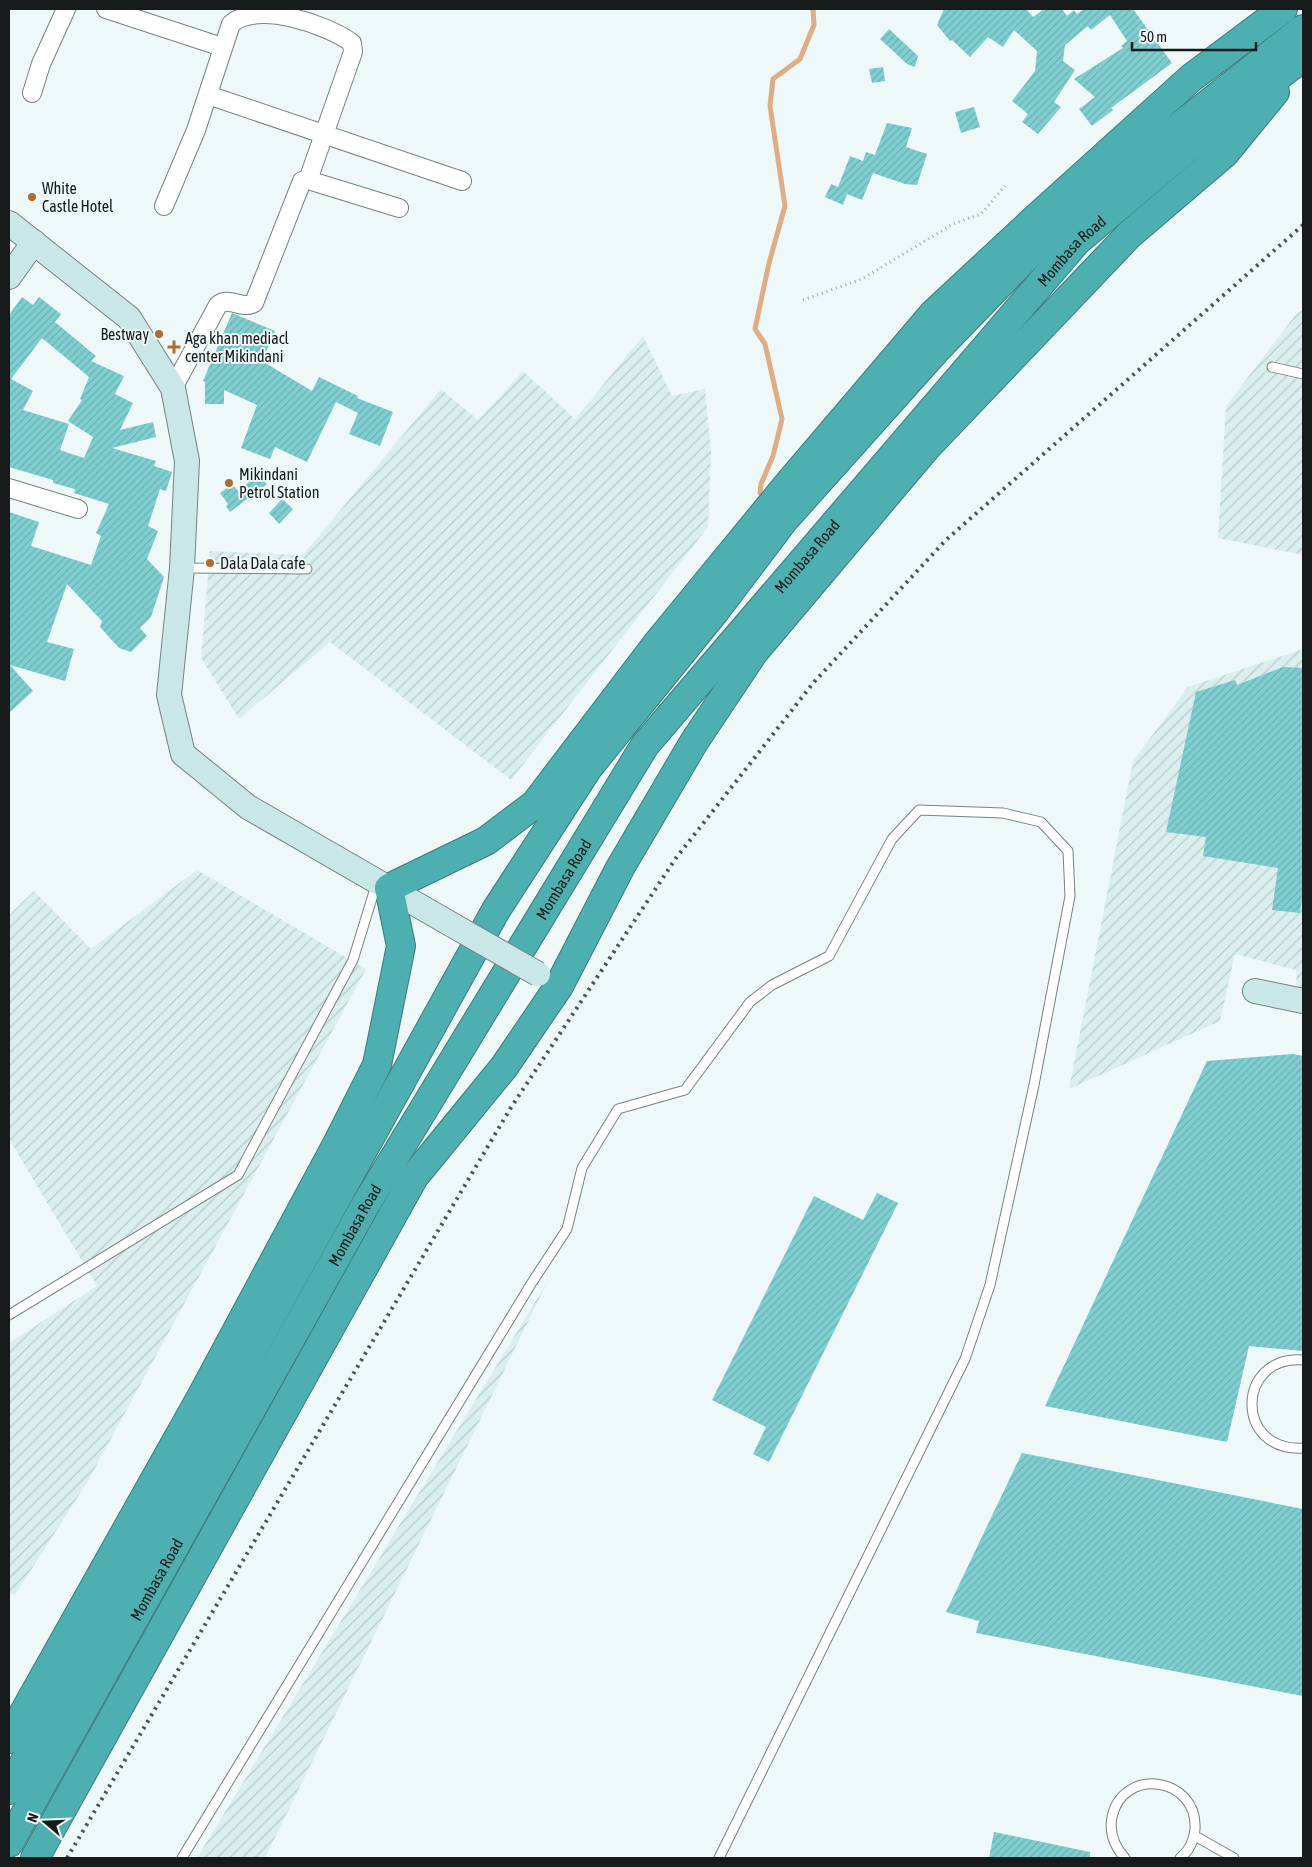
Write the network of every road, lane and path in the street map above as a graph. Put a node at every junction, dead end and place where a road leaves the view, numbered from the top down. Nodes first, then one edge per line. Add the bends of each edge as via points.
1 (66, 9) edge
2 (106, 9) edge
3 (1283, 9) edge
4 (145, 15) edge
5 (1303, 29) edge
6 (222, 47) junction
7 (1303, 57) edge
8 (32, 93) dead end
9 (208, 95) junction
10 (322, 136) junction
11 (308, 180) junction
12 (462, 181) dead end
13 (1006, 186) dead end
14 (164, 206) dead end
15 (399, 208) dead end
16 (9, 223) edge
17 (34, 242) junction
18 (9, 277) edge
19 (803, 300) dead end
20 (1272, 367) dead end
21 (1303, 374) edge
22 (173, 388) junction
23 (9, 488) edge
24 (78, 509) dead end
25 (182, 568) junction
26 (306, 568) dead end
27 (383, 885) junction
28 (548, 980) junction
29 (1255, 991) dead end
30 (1303, 1001) edge
31 (9, 1315) edge
32 (1303, 1360) edge
33 (1303, 1448) edge
34 (9, 1740) edge
35 (9, 1790) edge
36 (1195, 1836) junction
37 (9, 1843) edge
38 (35, 1858) edge
39 (182, 1858) edge
40 (719, 1858) edge
41 (1125, 1858) edge
42 (1180, 1858) edge
43 (1234, 1858) edge

1 - 8 street via 41,64
2 - 4 street
3 - 27 highway via 1191,78 933,314 656,645 535,804 486,840
4 - 6 street
5 - 35 highway, Mombasa Road via 1124,170 1030,253 951,334 784,520 588,768 496,910
6 - 9 street
6 - 10 street via 236,20 270,14 295,18 352,43 353,52
7 - 28 highway via 1226,153 1130,234 926,448 754,652 694,742 620,868
7 - 37 highway, Mombasa Road via 1214,125 1078,241 645,745 366,1204
9 - 10 street
9 - 14 street
10 - 11 street
10 - 12 street
11 - 15 street
11 - 22 street via 298,185 254,303 227,301 218,306
13 - 19 path via 981,214 953,224 862,279
16 - 17 street
17 - 18 street
17 - 22 street via 129,318
20 - 21 lane
22 - 25 street via 187,461
23 - 24 street
25 - 26 lane
25 - 27 street via 169,695 183,754 248,807
27 - 28 street, bridge
27 - 31 lane via 353,960 238,1175
27 - 34 highway via 401,946 377,1065 200,1399
28 - 38 highway via 504,1067 414,1177
29 - 30 street
32 - 33 lane via 1276,1364 1264,1373 1253,1392 1251,1408 1255,1423 1269,1439 1290,1448
36 - 41 lane via 1196,1820 1190,1804 1179,1792 1162,1784 1134,1788 1122,1796 1114,1809 1110,1827 1114,1844
36 - 42 lane
36 - 43 lane
39 - 40 lane via 567,1230 582,1168 618,1109 685,1090 750,1002 772,984 829,956 892,839 919,810 1003,813 1041,822 1068,851 1070,896 1034,1085 990,1285 965,1359

